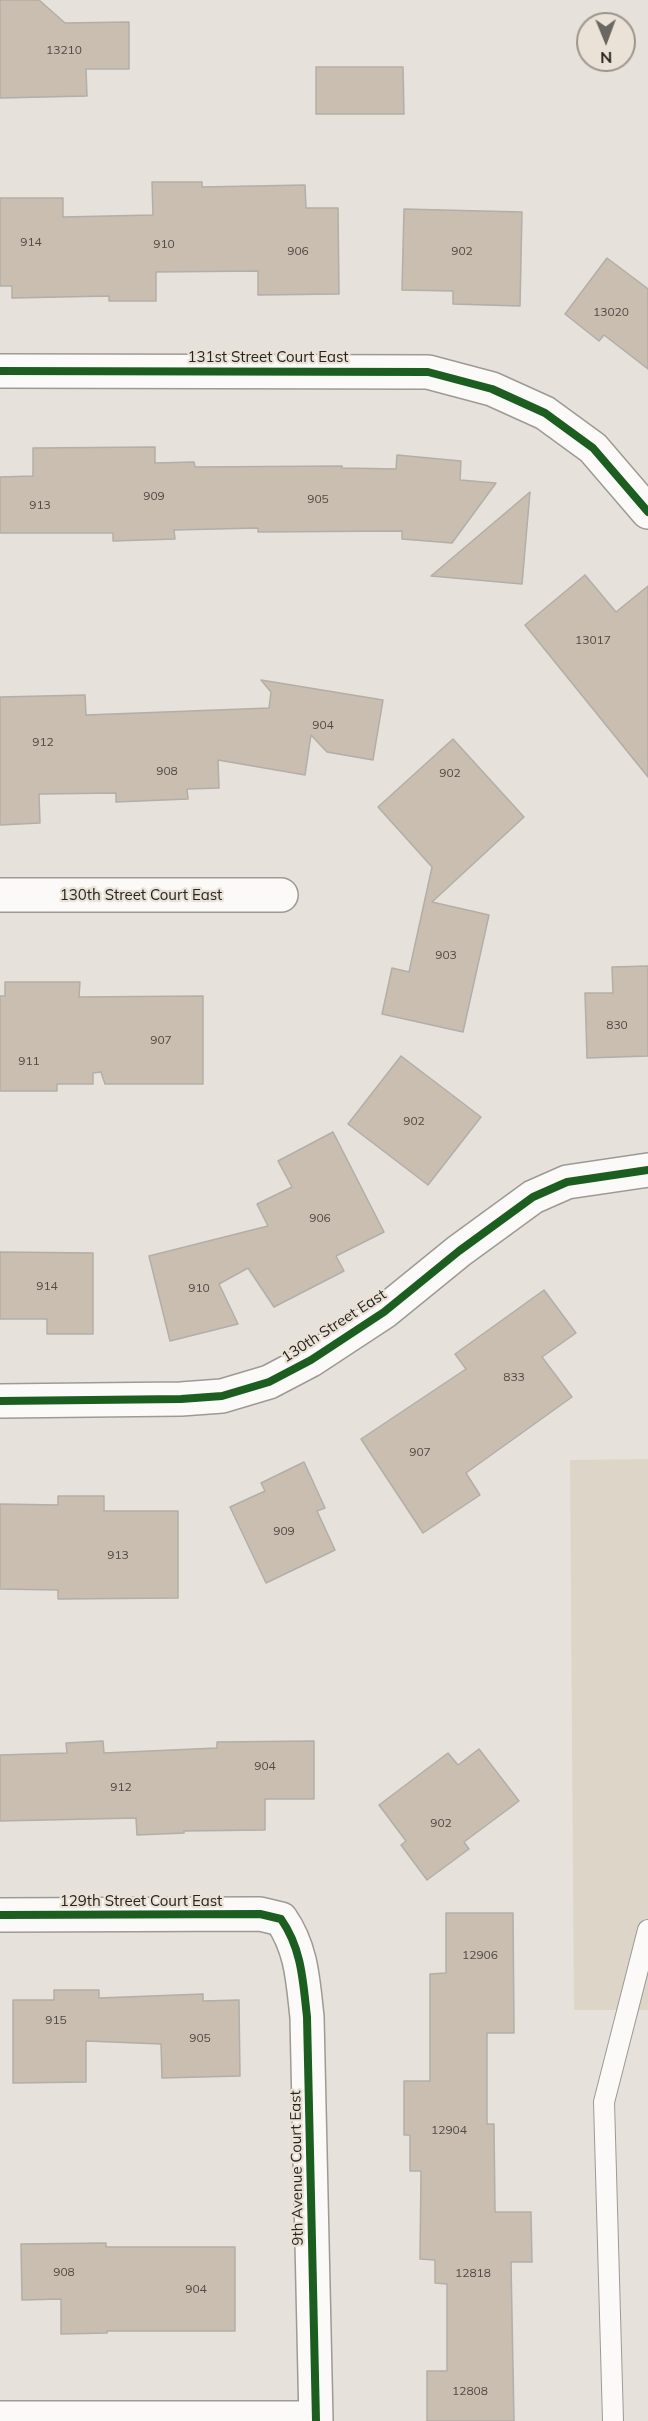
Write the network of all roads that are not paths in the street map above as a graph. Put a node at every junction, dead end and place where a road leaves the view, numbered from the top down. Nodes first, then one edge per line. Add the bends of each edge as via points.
1 (0, 371) edge
2 (648, 512) edge
3 (0, 895) edge
4 (282, 895) dead end
5 (648, 1170) edge
6 (0, 1401) edge
7 (0, 1915) edge
8 (281, 1919) joint
9 (648, 1930) edge
10 (0, 2418) edge
11 (316, 2420) edge
12 (613, 2421) edge

1 - 2 street, 131st Street Court East via 428,372 492,389 545,413 593,448
3 - 4 street, 130th Street Court East
5 - 6 street, 130th Street East via 567,1182 534,1197 384,1312 311,1360 269,1382 211,1397
7 - 8 street, 129th Street Court East via 260,1914
8 - 11 street, 9th Avenue Court East via 300,1957 308,2017
9 - 12 lane via 604,2102
10 - 11 street

